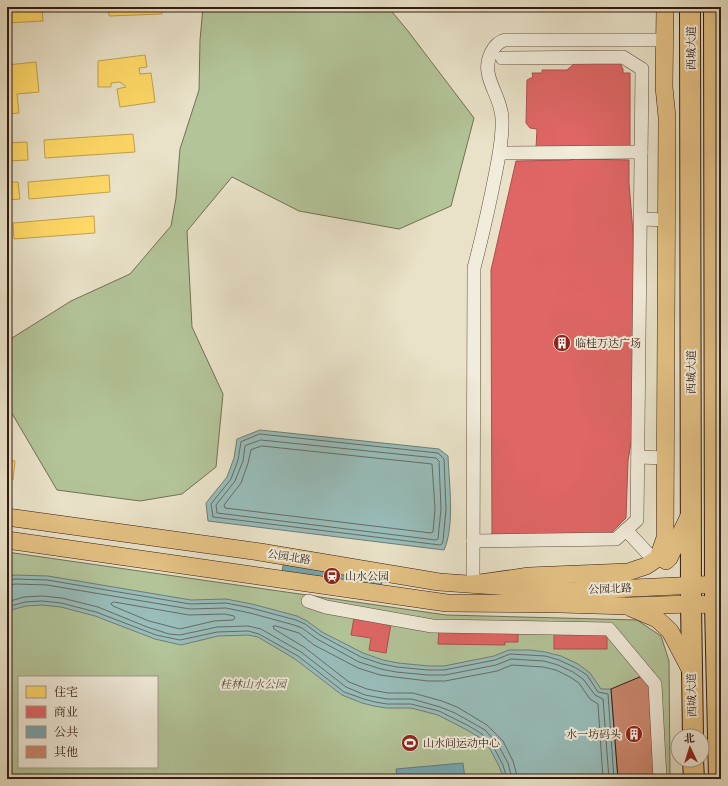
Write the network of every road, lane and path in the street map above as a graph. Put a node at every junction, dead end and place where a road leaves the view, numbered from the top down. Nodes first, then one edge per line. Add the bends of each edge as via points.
1 (665, 7) edge
2 (690, 7) edge
3 (714, 7) edge
4 (664, 40) junction
5 (502, 58) dead end
6 (642, 70) junction
7 (664, 70) junction
8 (641, 152) junction
9 (500, 153) junction
10 (640, 219) junction
11 (666, 220) junction
12 (638, 457) junction
13 (666, 458) junction
14 (691, 512) junction
15 (7, 518) edge
16 (718, 520) edge
17 (626, 530) junction
18 (7, 540) edge
19 (473, 540) junction
20 (654, 560) junction
21 (473, 584) junction
22 (718, 584) edge
23 (627, 588) junction
24 (691, 595) junction
25 (308, 601) dead end
26 (718, 605) edge
27 (628, 606) junction
28 (721, 654) edge
29 (692, 673) junction
30 (716, 674) junction
31 (693, 728) edge
32 (693, 768) edge
33 (660, 779) edge
34 (694, 779) edge
35 (719, 779) edge

1 - 4 main road
2 - 14 highway, 西城大道
3 - 16 highway, 西城大道
4 - 7 main road
4 - 9 street via 500,42 492,52 488,71 502,116
5 - 6 street via 623,57
6 - 7 street
6 - 8 street
7 - 11 main road via 667,117
8 - 9 street
8 - 10 street
9 - 19 street via 486,224 474,268
10 - 11 street
10 - 12 street
11 - 13 main road
12 - 13 street
12 - 17 street via 637,520
13 - 20 main road via 665,538 658,558
14 - 23 main road via 669,558 650,577
14 - 24 highway, 西城大道
15 - 21 main road, 公园北路 via 260,552 439,582
16 - 22 highway, 西城大道
17 - 19 street via 616,539
17 - 20 street
18 - 27 main road, 公园北路 via 447,603
19 - 21 street
20 - 21 main road via 646,566 628,572 529,576
21 - 23 main road, 公园北路 via 568,591
22 - 24 main road, 公园北路
22 - 26 highway, 西城大道
23 - 24 main road, 公园北路
24 - 26 main road, 公园北路
24 - 27 main road, 公园北路
24 - 29 highway, 西城大道
25 - 33 street via 326,607 432,626 609,628 655,684
26 - 30 highway, 西城大道
27 - 29 main road via 657,620 670,631
28 - 30 main road
29 - 31 highway, 西城大道
30 - 35 highway, 西城大道
32 - 34 highway

